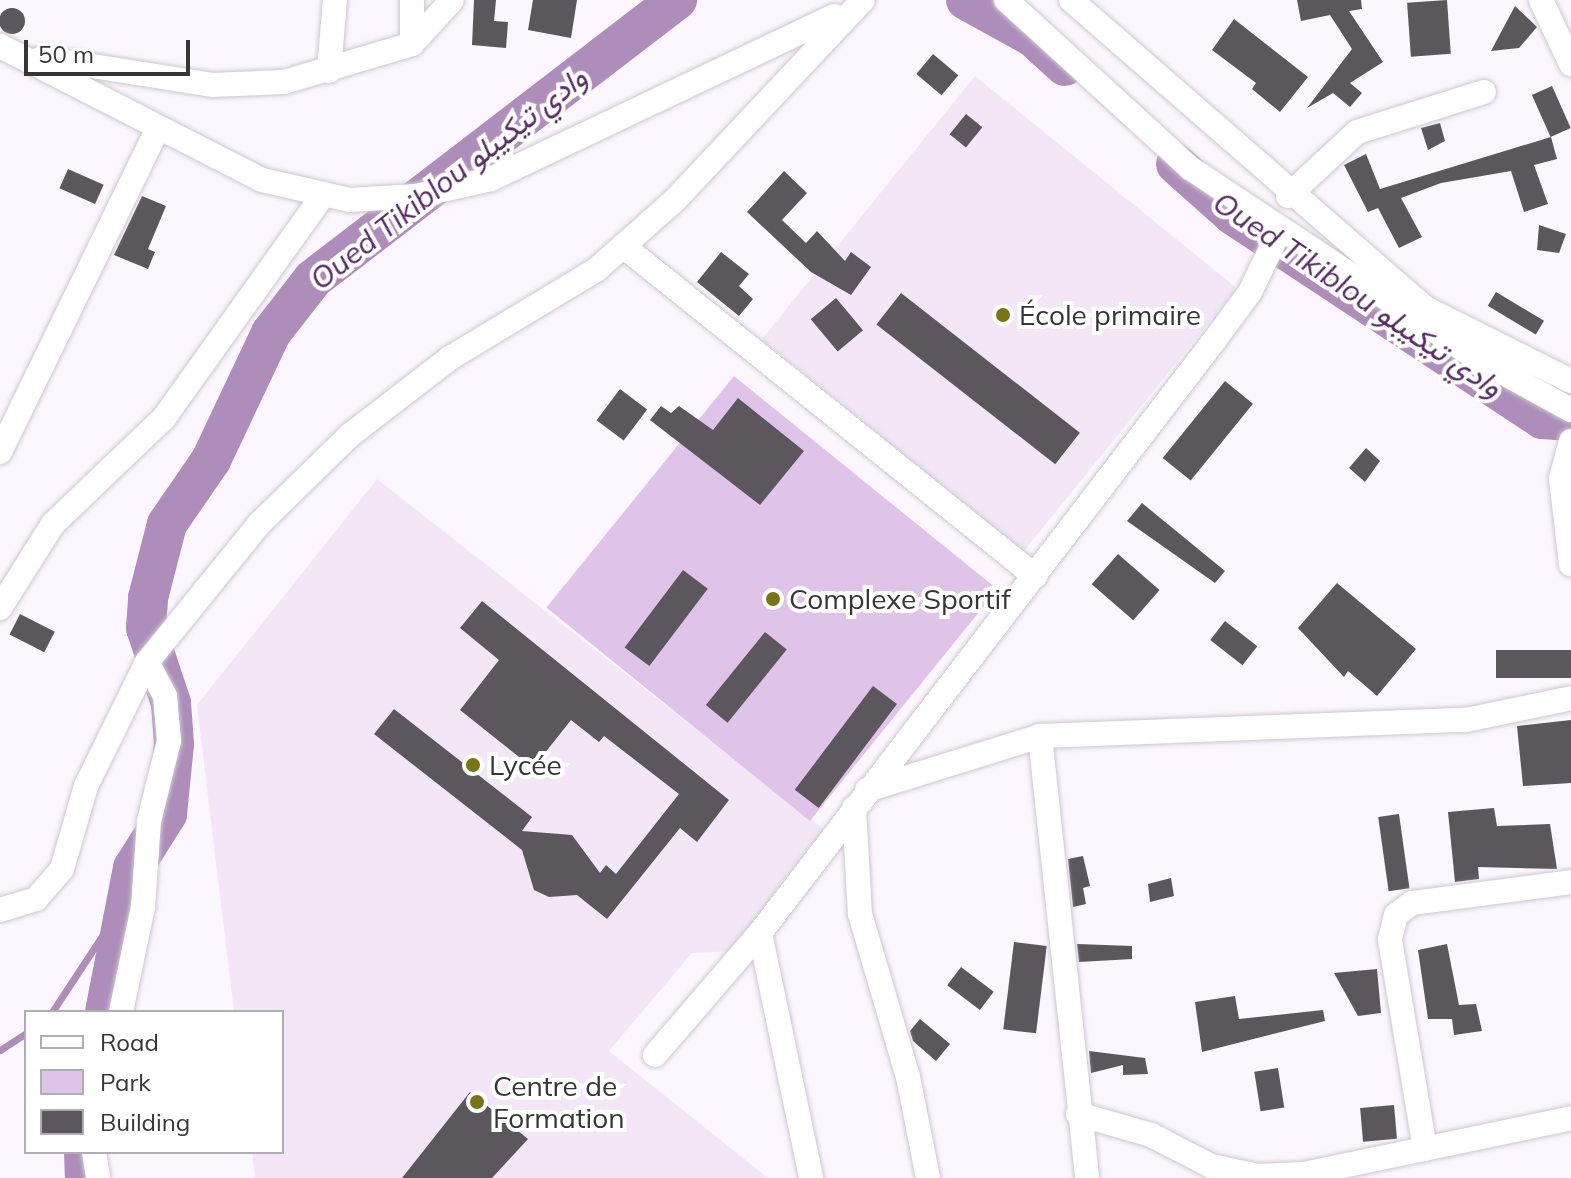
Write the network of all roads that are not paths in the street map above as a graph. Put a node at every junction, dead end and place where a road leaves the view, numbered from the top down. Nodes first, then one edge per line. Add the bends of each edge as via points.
1 (335, 0) edge
2 (412, 0) edge
3 (452, 0) edge
4 (1006, 0) edge
5 (1071, 0) edge
6 (1541, 0) edge
7 (855, 5) edge
8 (412, 44) junction
9 (8, 49) edge
10 (1571, 62) edge
11 (329, 71) junction
12 (1484, 92) dead end
13 (157, 130) junction
14 (1288, 196) junction
15 (321, 198) junction
16 (1279, 232) junction
17 (623, 246) junction
18 (1571, 381) edge
19 (1571, 410) edge
20 (1571, 441) edge
21 (0, 452) edge
22 (1571, 564) edge
23 (1035, 576) junction
24 (0, 608) edge
25 (147, 662) junction
26 (1571, 698) edge
27 (1040, 736) junction
28 (860, 799) junction
29 (1571, 882) edge
30 (0, 910) edge
31 (760, 933) junction
32 (121, 1010) edge
33 (655, 1055) dead end
34 (1078, 1114) junction
35 (1571, 1118) edge
36 (1425, 1149) junction
37 (94, 1154) edge
38 (98, 1178) edge
39 (811, 1178) edge
40 (928, 1178) edge
41 (1087, 1178) edge

1 - 11 street
2 - 8 street
3 - 8 street
4 - 16 street via 1190,168
5 - 14 street
6 - 10 street
7 - 15 street via 491,179 416,196
7 - 17 street via 763,108
8 - 11 street
9 - 11 street via 212,85
9 - 13 street
12 - 14 street via 1357,132
13 - 15 street via 262,180
13 - 21 street
14 - 18 street via 1425,308
15 - 24 street via 164,418 53,524
16 - 19 street via 1476,358
16 - 23 street via 1250,292
17 - 23 street
17 - 25 street via 450,358 349,436 260,523
20 - 22 street via 1561,479
23 - 28 street
25 - 30 street via 86,786 62,869 36,899
25 - 32 street via 165,696 169,741 149,821 143,907
26 - 27 street via 1466,720
27 - 28 street
27 - 34 street
28 - 31 street
28 - 40 street via 860,914 908,1077
29 - 36 street via 1412,903 1396,915 1390,939
31 - 33 street
31 - 39 street
34 - 36 street via 1246,1174 1304,1174
34 - 41 street
35 - 36 street
37 - 38 street

